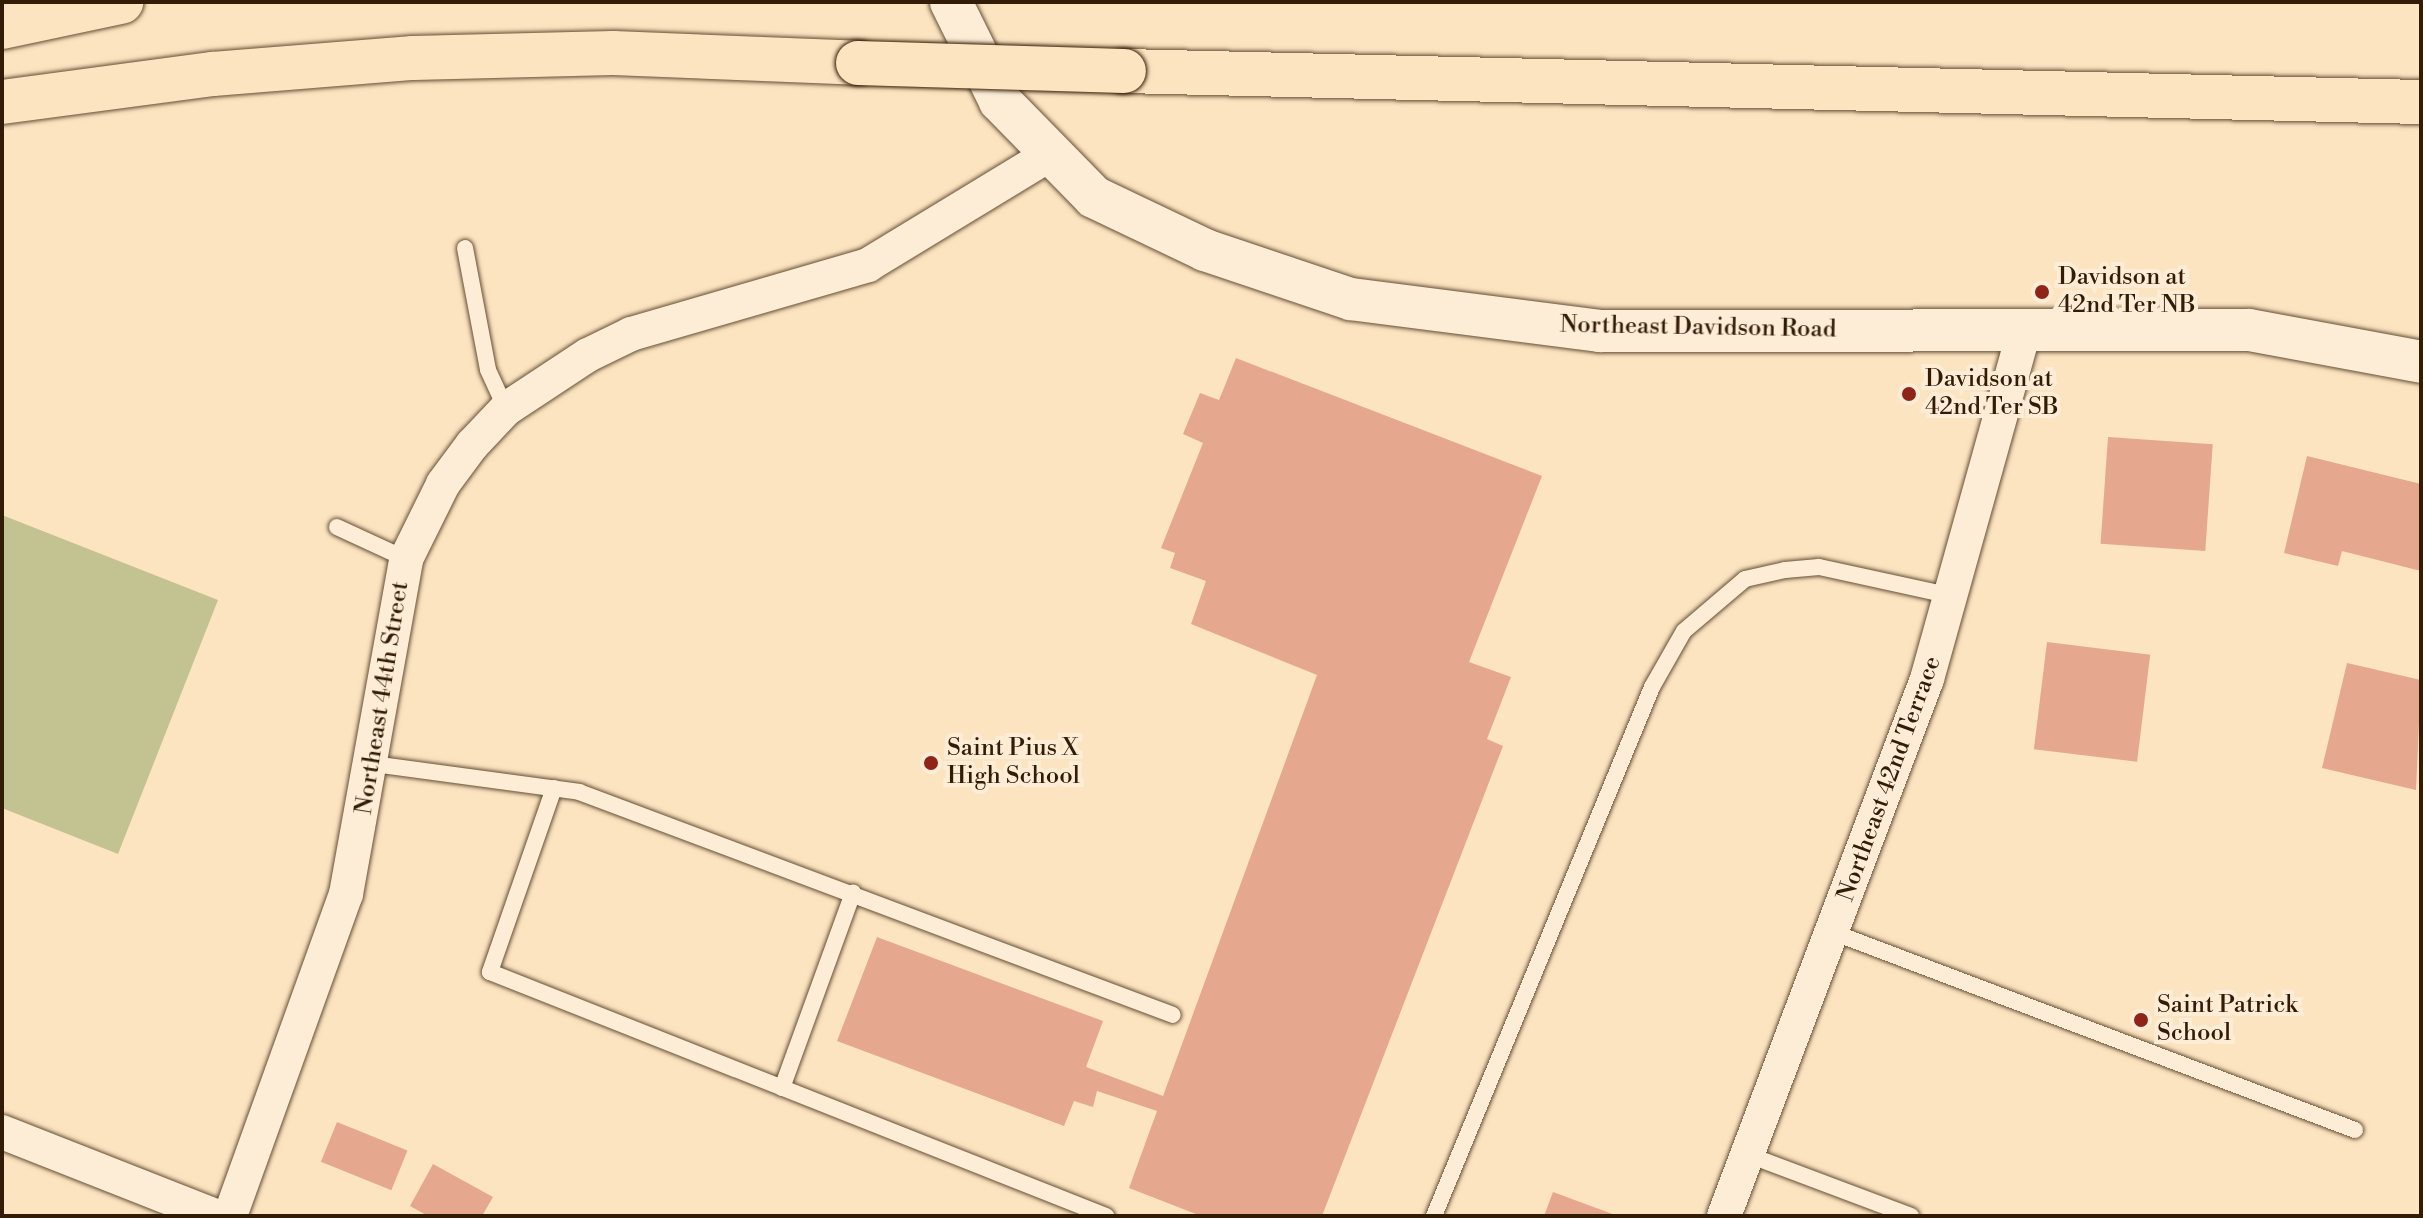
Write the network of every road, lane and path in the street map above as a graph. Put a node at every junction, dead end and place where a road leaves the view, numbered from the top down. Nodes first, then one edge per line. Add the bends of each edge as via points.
1 (121, 2) edge
2 (951, 2) edge
3 (2, 27) edge
4 (2, 102) edge
5 (2421, 102) edge
6 (1047, 156) junction
7 (465, 248) dead end
8 (2024, 331) junction
9 (2421, 362) edge
10 (506, 409) junction
11 (337, 527) dead end
12 (406, 559) junction
13 (1954, 597) junction
14 (373, 764) junction
15 (554, 788) junction
16 (853, 893) junction
17 (1835, 933) junction
18 (1173, 1015) dead end
19 (782, 1088) junction
20 (2355, 1130) dead end
21 (2, 1132) edge
22 (1749, 1155) junction
23 (215, 1216) edge
24 (230, 1216) edge
25 (1106, 1216) edge
26 (1434, 1216) edge
27 (1724, 1216) edge
28 (1911, 1216) edge

1 - 3 highway
2 - 6 street, Northeast Davidson Road via 1000,101
4 - 5 highway, bridge via 213,74 413,58 613,53 1124,71
6 - 8 street, Northeast Davidson Road via 1094,197 1205,250 1351,299 1600,331
6 - 10 street, Northeast 44th Street via 868,265 631,334 546,378
7 - 10 lane via 488,370
8 - 9 street, Northeast Davidson Road via 2249,330
8 - 13 street, Northeast 42nd Terrace
10 - 12 street, Northeast 44th Street via 443,484
11 - 12 lane
12 - 14 street, Northeast 44th Street
13 - 17 street, Northeast 42nd Terrace
13 - 26 lane via 1819,567 1785,570 1745,579 1684,631 1652,687
14 - 15 lane
14 - 24 street, Northeast 44th Street via 341,908
15 - 16 lane
15 - 19 lane via 490,972
16 - 18 lane
16 - 19 lane
17 - 20 lane
17 - 22 street, Northeast 42nd Terrace
19 - 25 lane
21 - 23 street
22 - 27 street, Northeast 42nd Terrace
22 - 28 lane

